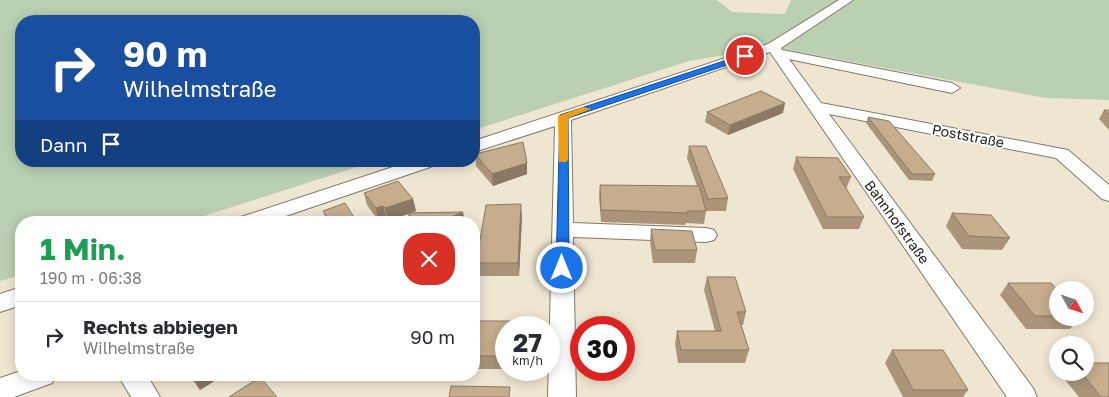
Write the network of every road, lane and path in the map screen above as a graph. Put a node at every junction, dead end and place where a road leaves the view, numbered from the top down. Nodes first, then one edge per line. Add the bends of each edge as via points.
1 (846, 0) edge
2 (775, 50) junction
3 (952, 88) dead end
4 (814, 106) junction
5 (563, 116) junction
6 (480, 145) edge
7 (412, 167) edge
8 (1109, 195) edge
9 (266, 216) edge
10 (562, 230) junction
11 (706, 235) dead end
12 (15, 298) edge
13 (0, 303) edge
14 (25, 381) edge
15 (136, 381) edge
16 (0, 390) edge
17 (146, 397) edge
18 (562, 397) edge
19 (1023, 397) edge

1 - 2 street
2 - 3 street
2 - 4 street, Bahnhofstraße
2 - 5 street
4 - 8 street, Poststraße via 1062,154
4 - 19 street, Bahnhofstraße
5 - 6 street
5 - 10 street
7 - 9 street
10 - 11 street
10 - 18 street
12 - 13 street
14 - 16 street
15 - 17 street

